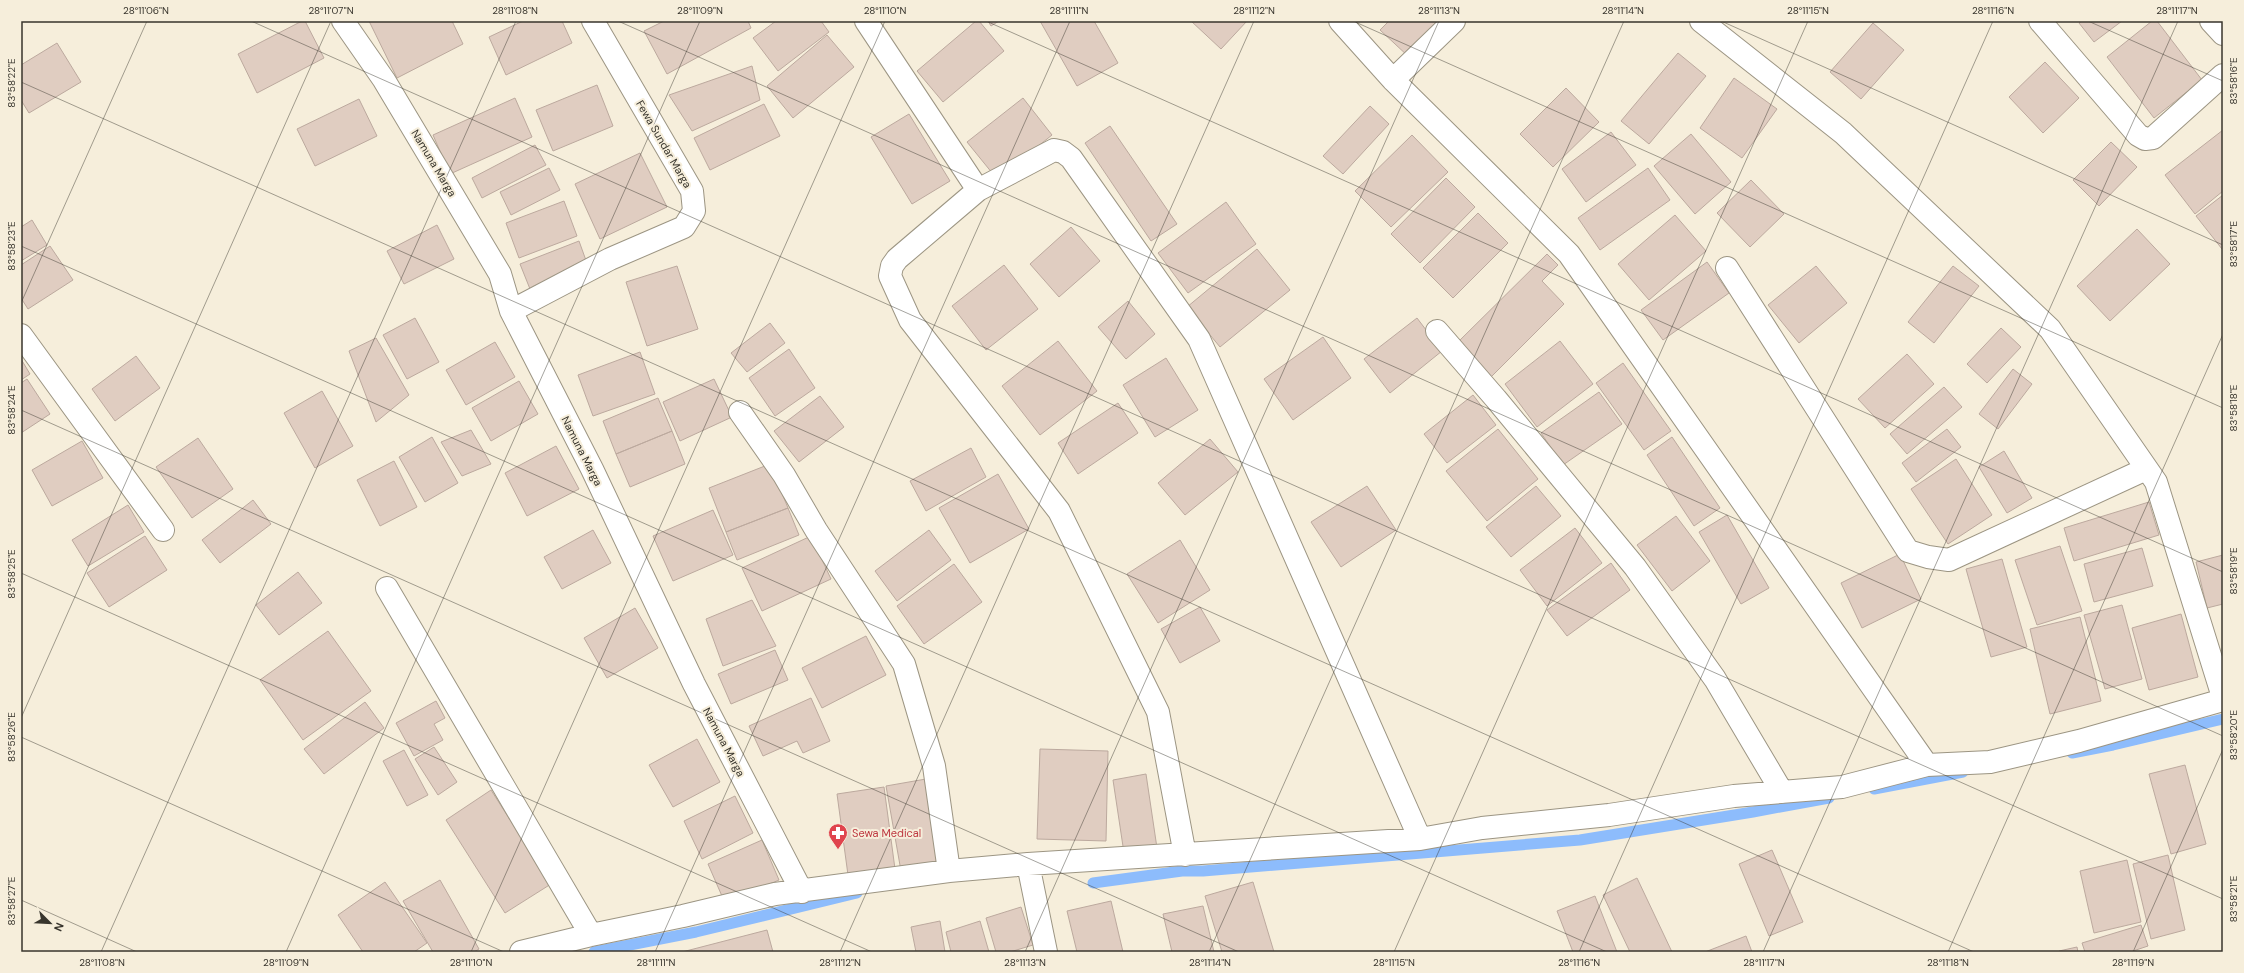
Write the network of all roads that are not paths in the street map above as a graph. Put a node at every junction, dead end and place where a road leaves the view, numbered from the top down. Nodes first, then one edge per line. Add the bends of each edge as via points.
1 (343, 21) edge
2 (593, 21) edge
3 (866, 21) edge
4 (1340, 21) edge
5 (1454, 21) edge
6 (1701, 21) edge
7 (2040, 21) edge
8 (2211, 21) edge
9 (2223, 34) edge
10 (2223, 75) edge
11 (1393, 80) junction
12 (978, 190) junction
13 (1727, 268) dead end
14 (511, 311) junction
15 (1437, 331) dead end
16 (21, 335) edge
17 (740, 412) dead end
18 (2146, 469) junction
19 (163, 530) dead end
20 (387, 588) dead end
21 (2223, 696) edge
22 (2223, 700) edge
23 (1927, 765) junction
24 (1782, 792) junction
25 (1420, 839) junction
26 (1185, 855) junction
27 (1028, 864) junction
28 (949, 871) junction
29 (802, 892) junction
30 (591, 934) junction
31 (521, 952) edge
32 (1046, 952) edge

1 - 14 street, Namuna Marga via 384,80 500,274
2 - 14 street, Fewa Sundar Marga via 692,191 694,210 684,227 610,259
3 - 12 street
4 - 11 street
5 - 11 street
6 - 18 street via 1843,134 2050,329
7 - 10 street via 2145,139 2153,138
8 - 9 street
11 - 23 street via 1569,254
12 - 25 street via 1054,150 1063,152 1071,158 1199,339
12 - 26 street via 897,259 890,276 910,320 1058,511 1158,712
13 - 18 street via 1908,551 1949,560
14 - 29 street, Namuna Marga via 592,469 694,684
15 - 24 street via 1635,567 1715,679
16 - 19 street
17 - 28 street via 784,475 816,530 904,664 934,766
18 - 21 street via 2156,482
20 - 30 street
22 - 23 street via 2079,741 1990,762
23 - 24 street via 1842,786
24 - 25 street via 1734,796 1609,815 1482,828
25 - 26 street
26 - 27 street
27 - 28 street
27 - 32 street
28 - 29 street
29 - 30 street via 776,894
30 - 31 street

